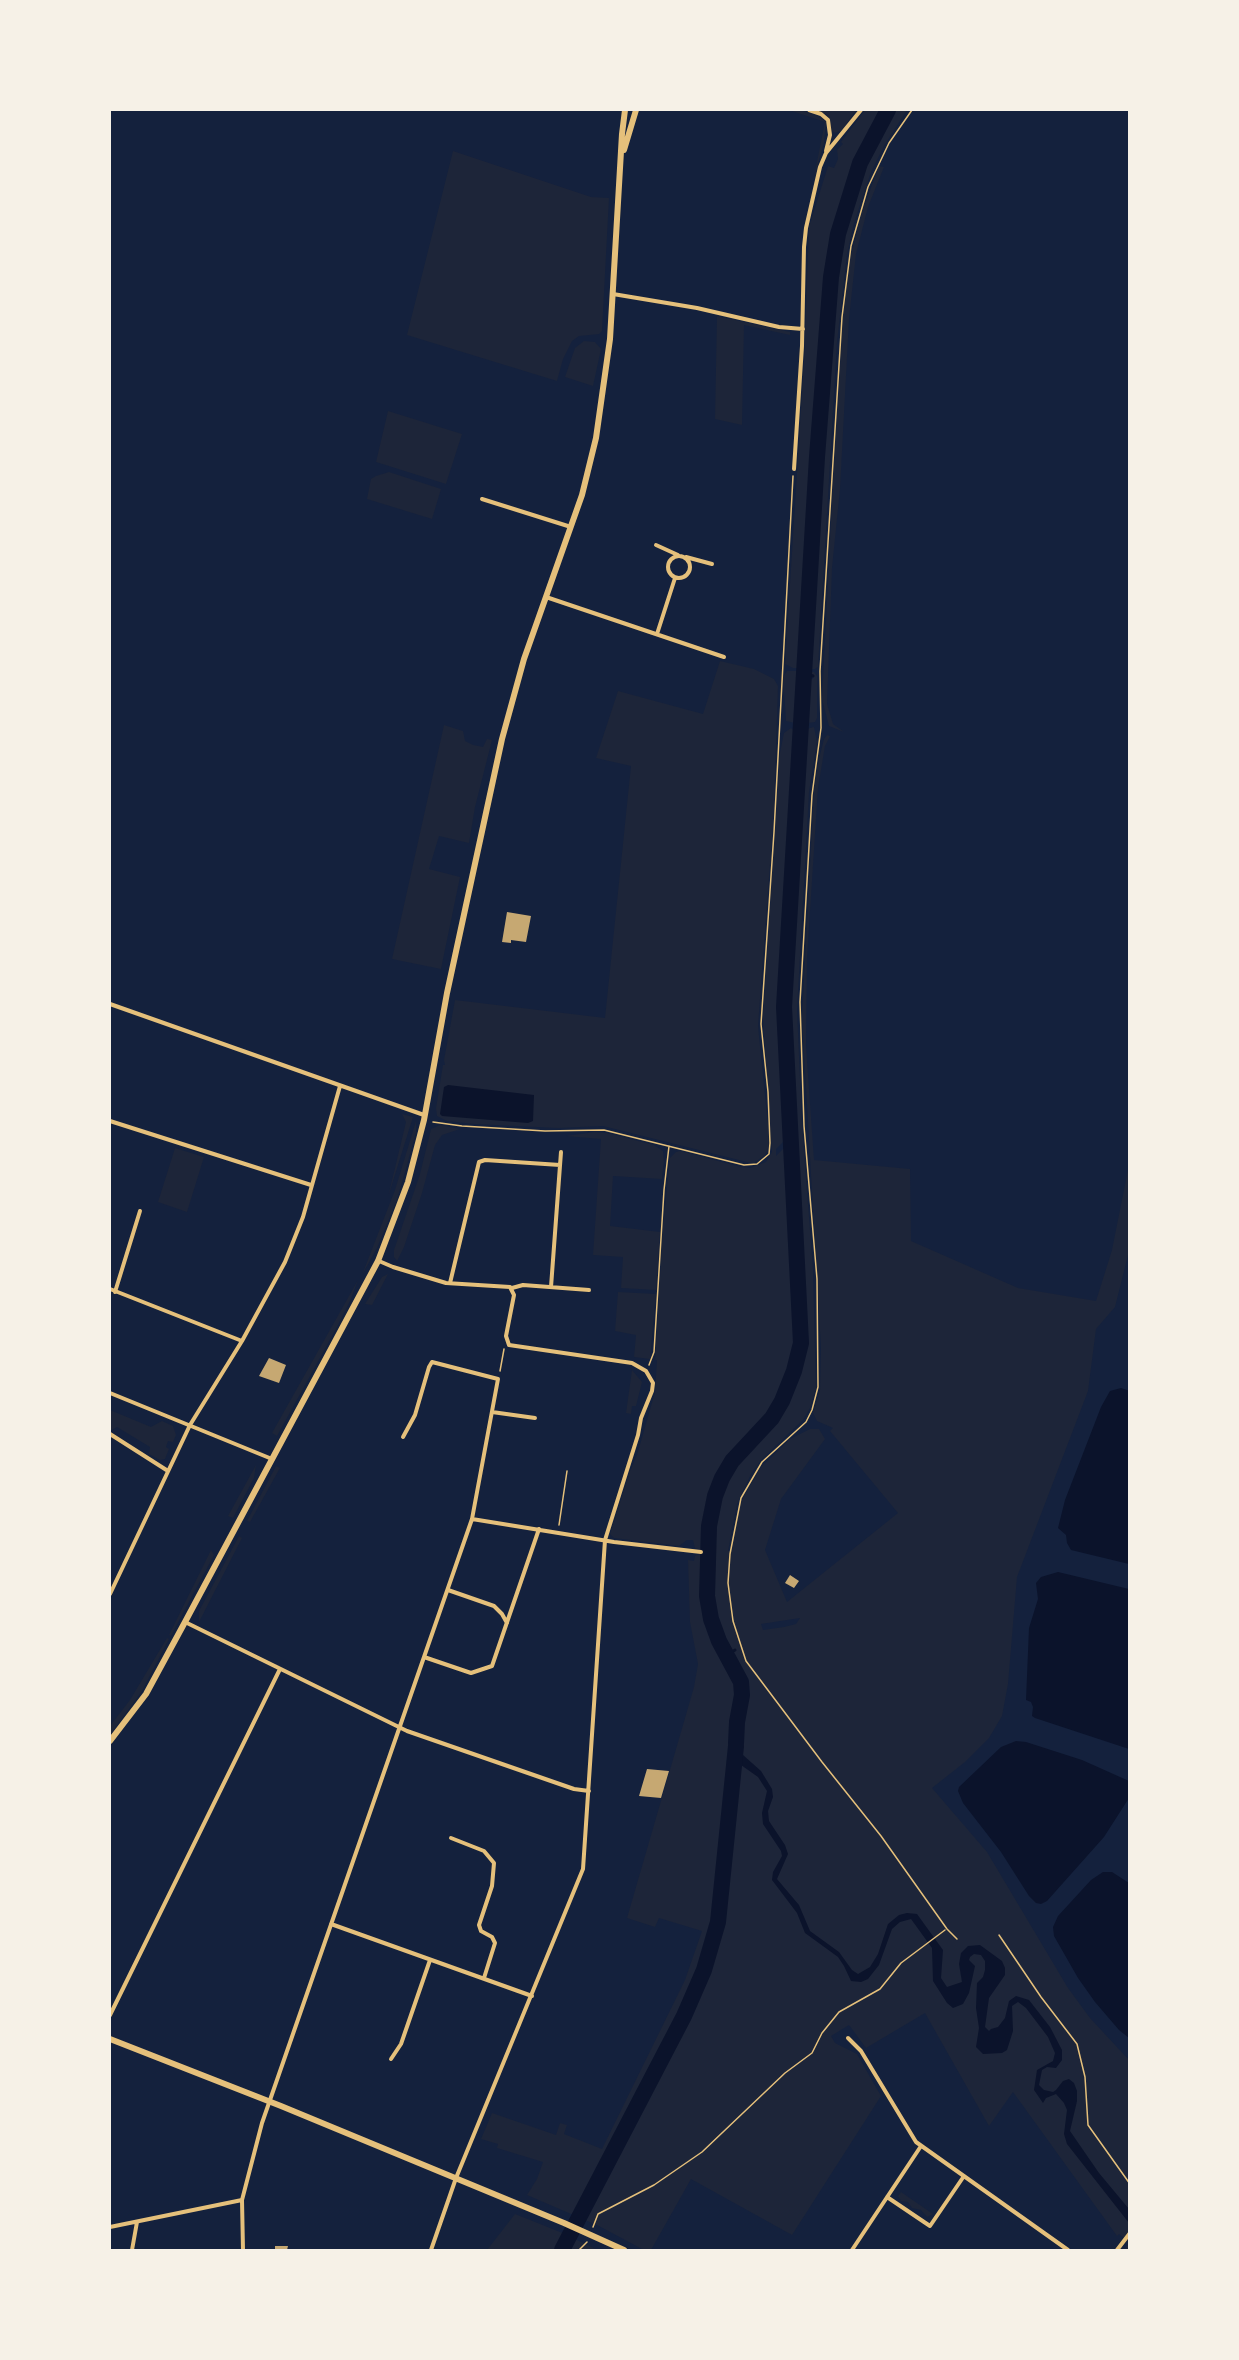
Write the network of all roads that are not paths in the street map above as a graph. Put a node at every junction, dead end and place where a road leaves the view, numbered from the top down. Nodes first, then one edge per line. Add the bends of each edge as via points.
1 (625, 110) edge
2 (636, 110) edge
3 (809, 110) edge
4 (861, 110) edge
5 (826, 153) junction
6 (622, 157) junction
7 (613, 294) junction
8 (802, 329) junction
9 (794, 469) road end
10 (482, 499) dead end
11 (572, 527) junction
12 (656, 545) dead end
13 (679, 556) junction
14 (685, 557) junction
15 (712, 564) dead end
16 (675, 578) junction
17 (546, 597) junction
18 (657, 634) junction
19 (724, 657) dead end
20 (110, 1004) edge
21 (340, 1086) junction
22 (424, 1117) junction
23 (110, 1121) edge
24 (561, 1152) dead end
25 (560, 1165) junction
26 (311, 1185) junction
27 (140, 1211) dead end
28 (378, 1261) junction
29 (450, 1283) junction
30 (551, 1287) junction
31 (512, 1288) junction
32 (110, 1289) edge
33 (589, 1290) dead end
34 (115, 1292) junction
35 (242, 1341) junction
36 (110, 1394) edge
37 (492, 1412) junction
38 (535, 1418) dead end
39 (190, 1425) junction
40 (110, 1434) edge
41 (403, 1437) dead end
42 (272, 1459) junction
43 (168, 1471) junction
44 (472, 1519) junction
45 (539, 1530) junction
46 (605, 1540) junction
47 (700, 1552) dead end
48 (447, 1590) junction
49 (110, 1594) edge
50 (185, 1622) junction
51 (507, 1623) junction
52 (424, 1657) junction
53 (280, 1670) junction
54 (400, 1728) junction
55 (110, 1741) edge
56 (589, 1791) junction
57 (451, 1838) dead end
58 (331, 1924) junction
59 (430, 1960) junction
60 (484, 1978) junction
61 (532, 1996) junction
62 (110, 2015) edge
63 (848, 2038) dead end
64 (110, 2039) edge
65 (391, 2060) dead end
66 (269, 2102) junction
67 (921, 2146) junction
68 (964, 2176) junction
69 (456, 2178) junction
70 (887, 2198) junction
71 (242, 2200) junction
72 (136, 2222) junction
73 (110, 2227) edge
74 (1130, 2233) edge
75 (132, 2250) edge
76 (243, 2250) edge
77 (431, 2250) edge
78 (624, 2250) edge
79 (852, 2250) edge
80 (1068, 2250) edge
81 (1117, 2250) edge

1 - 6 main road
2 - 6 main road
3 - 5 street via 828,120
4 - 5 street
5 - 8 street via 805,237
6 - 7 main road
7 - 8 street
7 - 11 main road via 600,422
8 - 9 street
10 - 11 street
11 - 17 main road
12 - 13 street
13 - 14 street
13 - 16 street via 673,557 669,569
14 - 15 street
14 - 16 street via 690,564 687,573 683,578
16 - 18 street
17 - 18 street
17 - 22 main road via 519,674 493,777
18 - 19 street
20 - 21 street
21 - 22 street
21 - 26 street
22 - 28 main road via 403,1197
23 - 26 street
24 - 25 street
25 - 29 street via 479,1162
25 - 30 street
26 - 35 street via 285,1262
27 - 34 street
28 - 29 street
28 - 42 main road
29 - 31 street
30 - 31 street
30 - 33 street
31 - 46 street via 507,1344 632,1363 646,1371 652,1383
32 - 34 street
34 - 35 street
35 - 39 street
36 - 39 street
37 - 38 street
37 - 41 street via 498,1379 432,1362 415,1415
37 - 44 street
39 - 42 street
39 - 43 street
40 - 43 street
42 - 50 main road
43 - 49 street
44 - 45 street
44 - 48 street
45 - 46 street
45 - 51 street
46 - 47 street
46 - 56 street
48 - 51 street via 494,1606
48 - 52 street
50 - 53 street
50 - 55 main road via 146,1694
51 - 52 street via 492,1666 483,1671 471,1673
52 - 54 street
53 - 54 street
53 - 62 street
54 - 56 street
54 - 58 street
56 - 61 street via 583,1869
57 - 60 street via 484,1851 494,1863 492,1886 479,1923 481,1931 495,1943
58 - 59 street
58 - 66 street
59 - 60 street
59 - 65 street via 401,2044
60 - 61 street
61 - 69 street
63 - 67 street via 861,2051
64 - 66 main road
66 - 69 main road
66 - 71 street
67 - 68 street
67 - 70 street
68 - 70 street via 930,2226
68 - 80 street
69 - 77 street
69 - 78 main road
70 - 79 street
71 - 72 street
71 - 76 street
72 - 73 street
72 - 75 street
74 - 81 street

